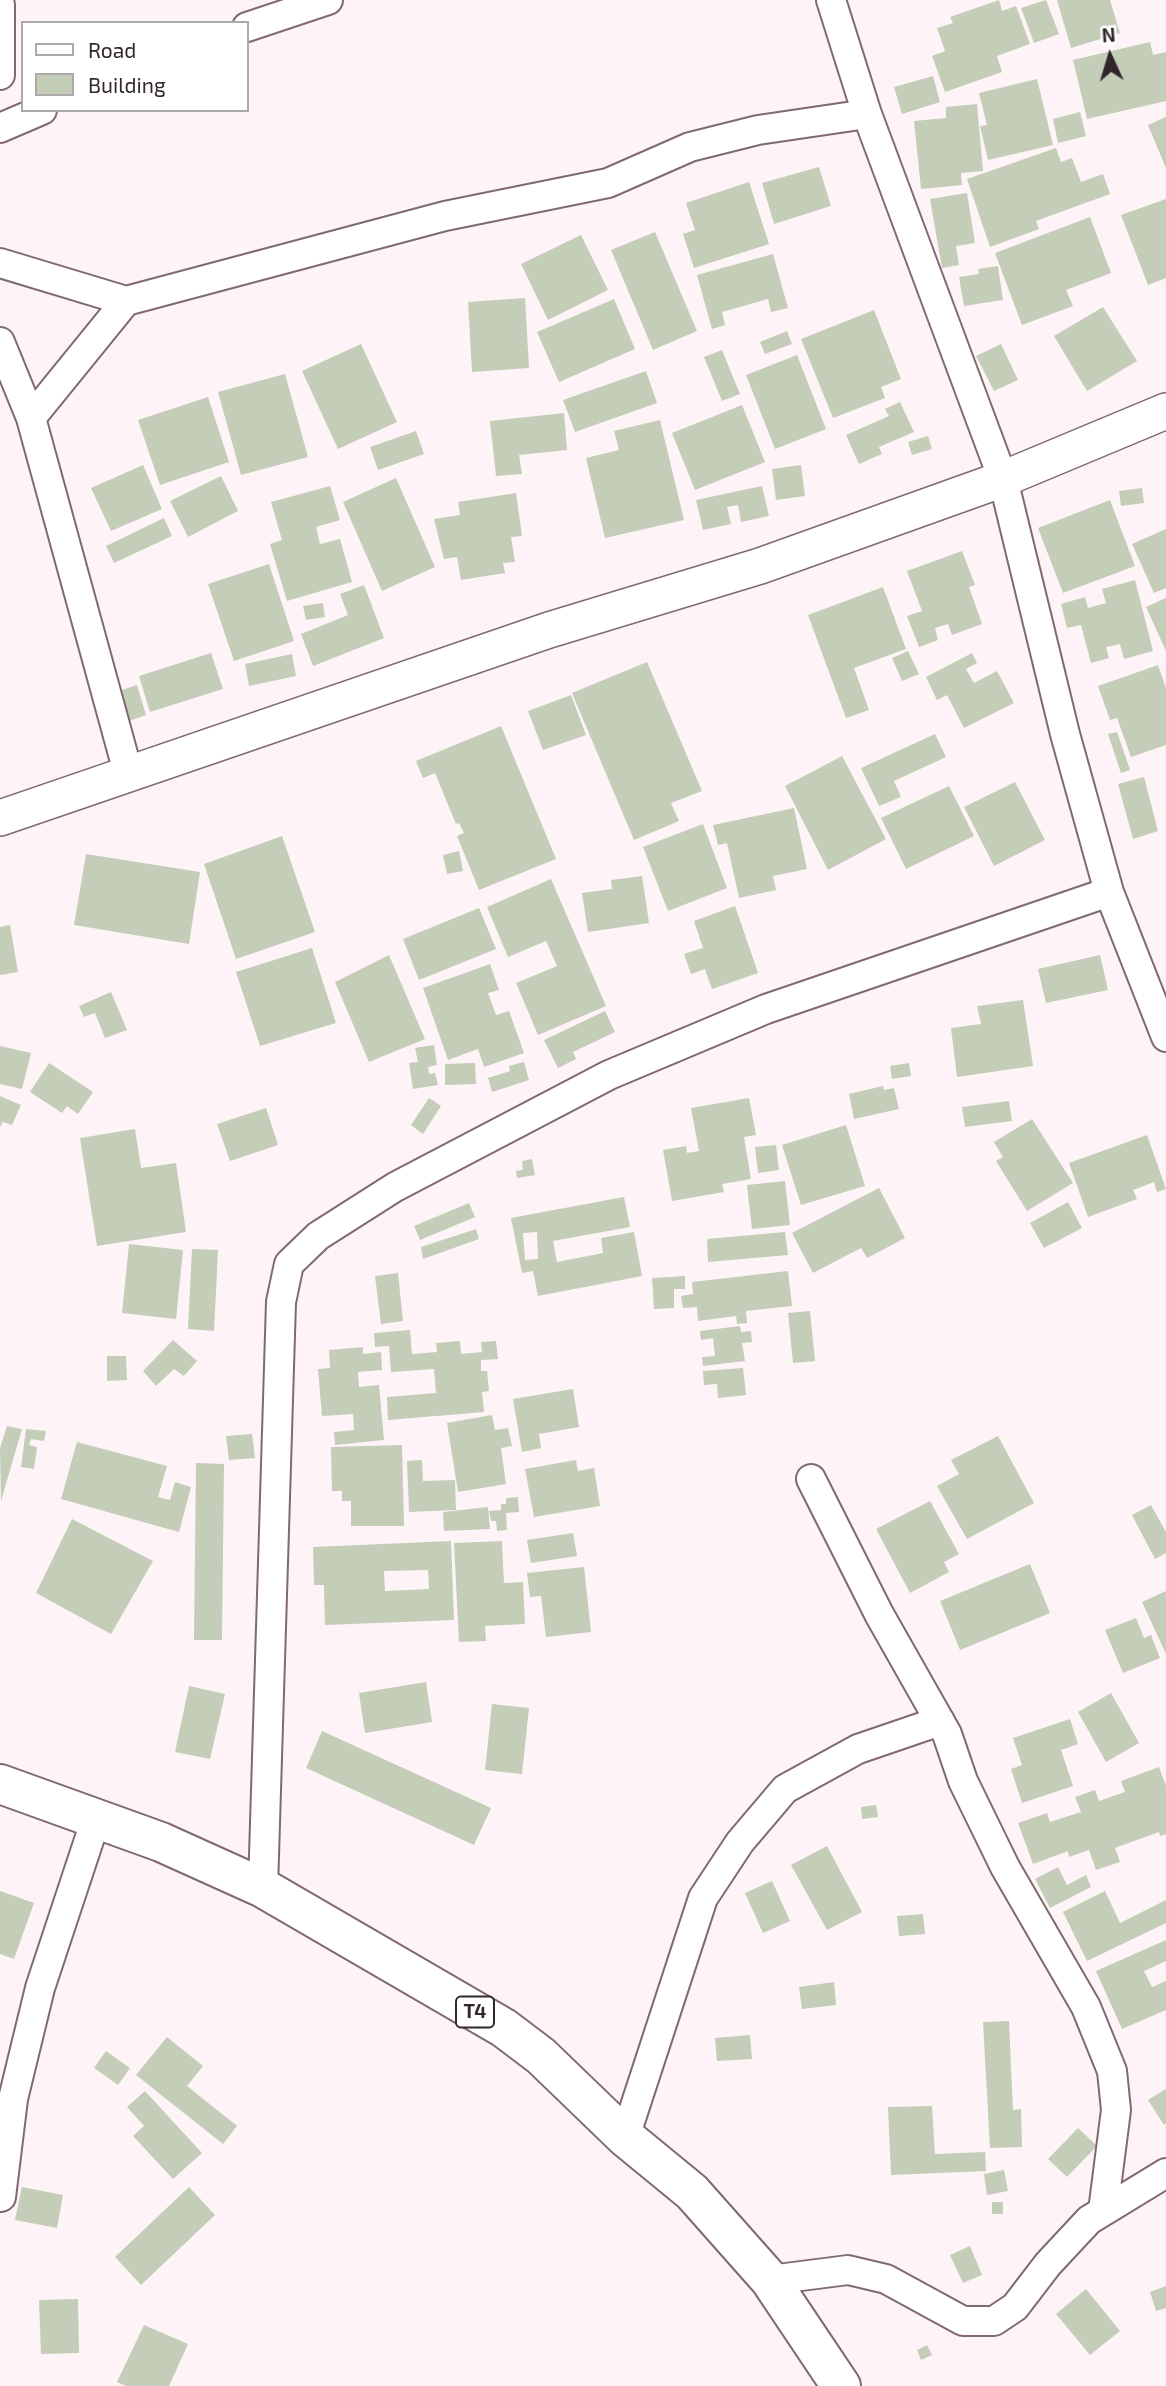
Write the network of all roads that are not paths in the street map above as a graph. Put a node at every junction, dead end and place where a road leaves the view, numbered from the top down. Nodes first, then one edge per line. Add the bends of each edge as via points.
1 (328, 0) edge
2 (831, 0) edge
3 (0, 5) edge
4 (274, 8) edge
5 (248, 26) edge
6 (0, 75) edge
7 (37, 112) edge
8 (867, 114) junction
9 (0, 128) edge
10 (0, 263) edge
11 (126, 300) junction
12 (0, 342) edge
13 (1166, 411) edge
14 (31, 418) junction
15 (1003, 479) junction
16 (130, 776) junction
17 (0, 818) edge
18 (1109, 892) junction
19 (1166, 1037) edge
20 (811, 1479) dead end
21 (940, 1721) junction
22 (0, 1784) edge
23 (96, 1819) junction
24 (263, 1888) junction
25 (625, 2137) junction
26 (1166, 2173) edge
27 (1, 2197) edge
28 (1102, 2211) junction
29 (770, 2280) junction
30 (841, 2386) edge

1 - 4 street
2 - 8 street
3 - 6 street
4 - 5 street
7 - 9 street
8 - 11 street via 758,130 690,147 608,183 445,216
8 - 15 street
10 - 11 street
11 - 14 street
12 - 14 street
13 - 15 street
14 - 16 street
15 - 16 street via 760,566 549,630
15 - 18 street
16 - 17 street
18 - 19 street
18 - 24 street via 766,1009 609,1074 395,1187 318,1236 289,1264 281,1302
20 - 21 street
21 - 25 street via 858,1749 785,1789 740,1842 703,1898
21 - 28 street via 1005,1867 1086,2007 1112,2071 1116,2110
22 - 23 highway, T4
23 - 24 highway, T4 via 161,1842
23 - 27 street via 40,1987 13,2099
24 - 25 highway, T4 via 504,2028 541,2056
25 - 29 highway, T4 via 692,2192
26 - 28 street
28 - 29 street via 1048,2264 1015,2307 994,2321 963,2321 886,2279 848,2270
29 - 30 highway, T4

